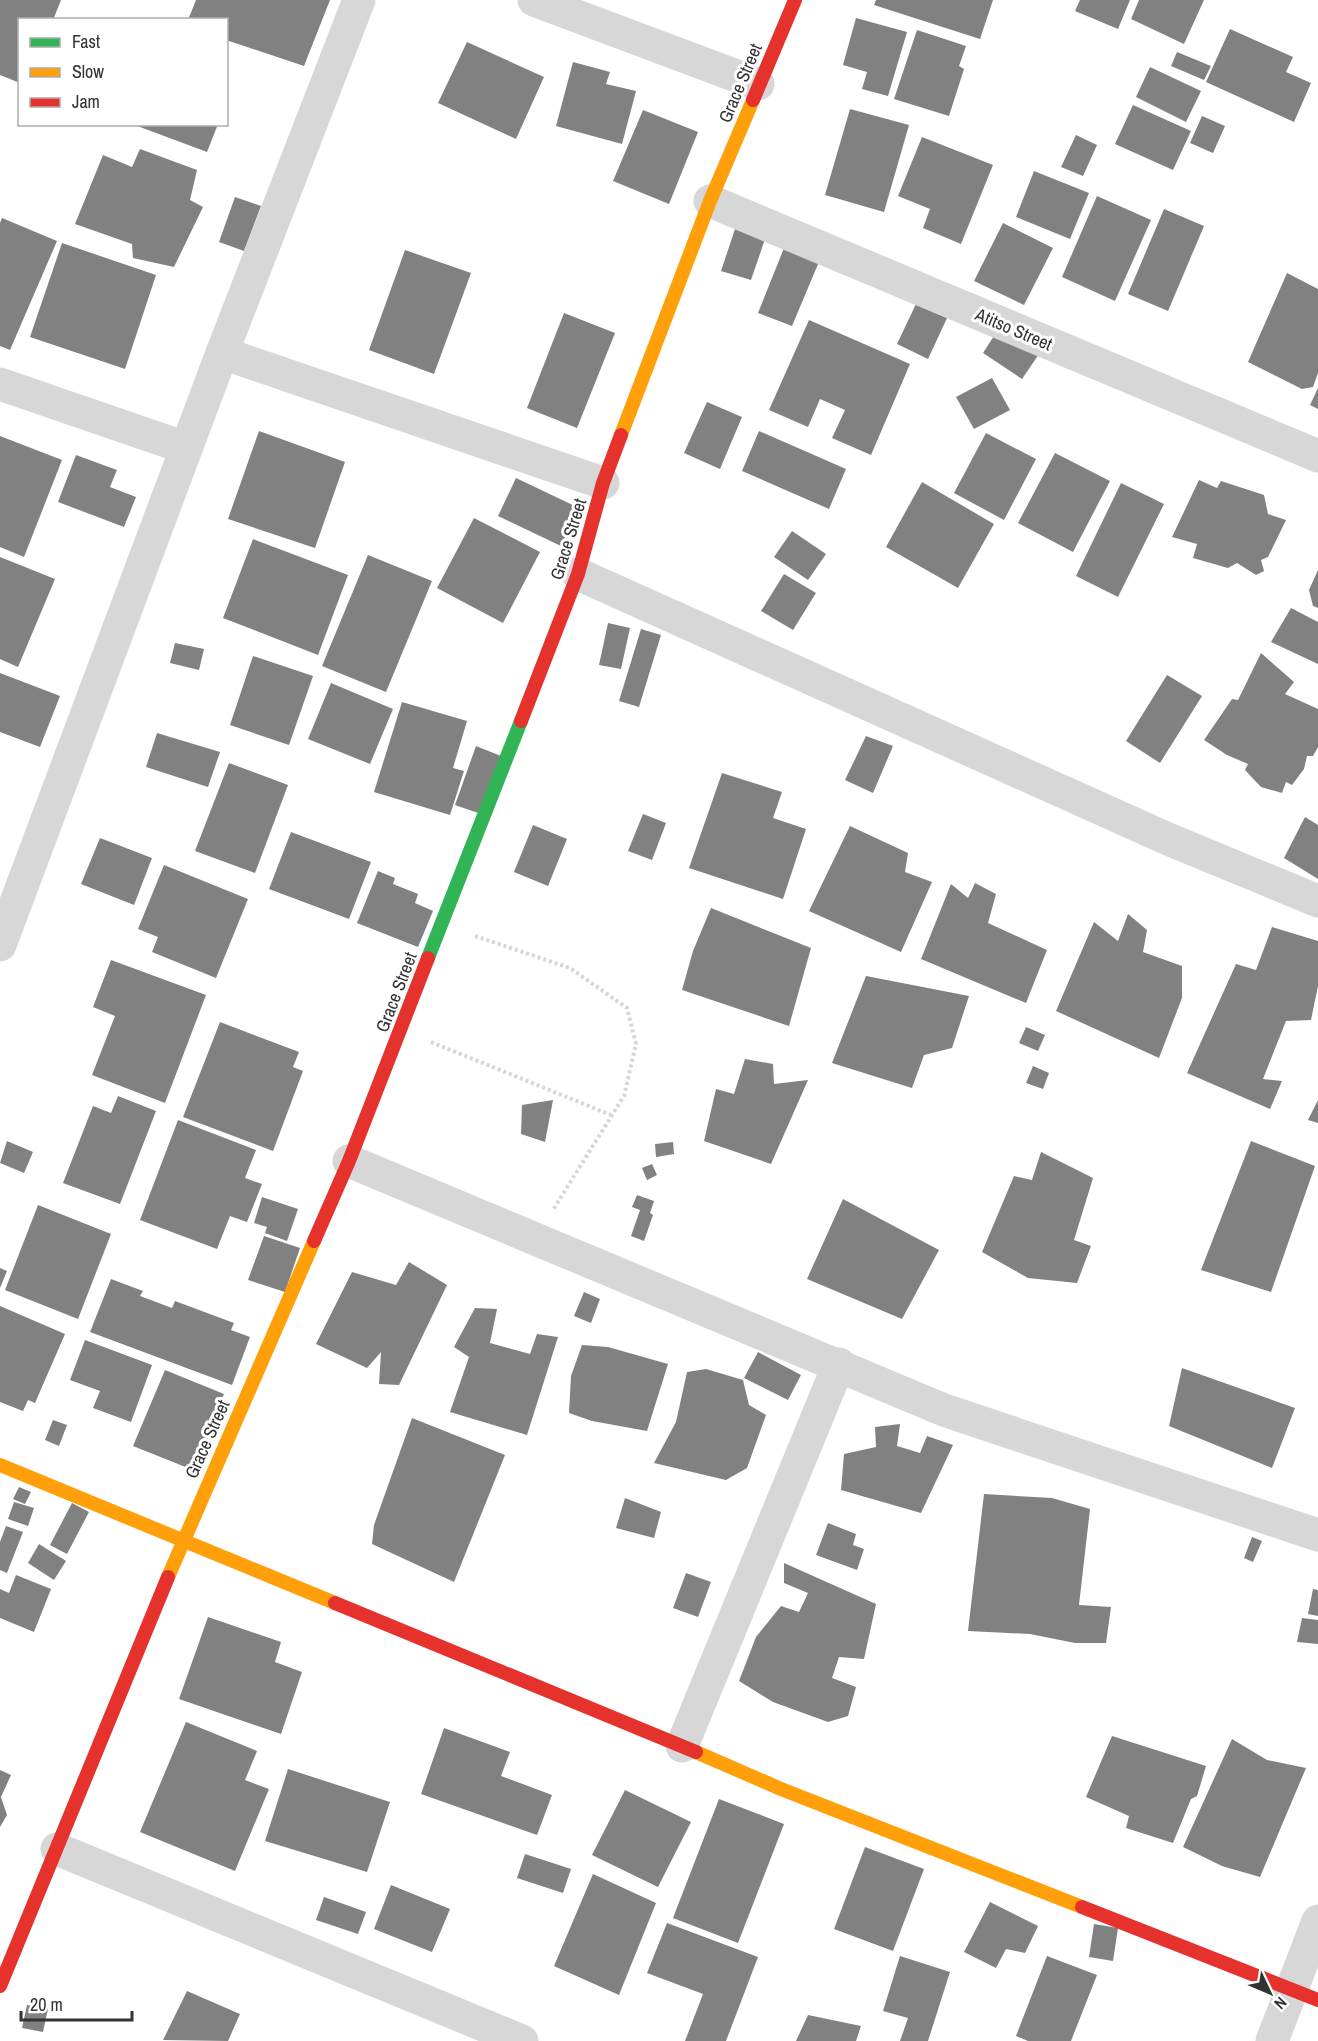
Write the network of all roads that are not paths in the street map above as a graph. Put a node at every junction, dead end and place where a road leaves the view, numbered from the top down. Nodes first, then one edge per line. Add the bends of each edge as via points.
1 (359, 0) edge
2 (534, 0) edge
3 (795, 0) edge
4 (758, 84) junction
5 (710, 201) junction
6 (222, 353) junction
7 (0, 384) edge
8 (186, 448) junction
9 (1318, 456) edge
10 (603, 483) junction
11 (578, 574) junction
12 (1318, 901) edge
13 (0, 945) edge
14 (349, 1161) junction
15 (839, 1364) junction
16 (0, 1465) edge
17 (1318, 1535) edge
18 (183, 1539) junction
19 (682, 1746) junction
20 (57, 1849) junction
21 (1318, 1921) edge
22 (0, 1986) edge
23 (1305, 1995) edge
24 (522, 2041) edge
25 (1272, 2041) edge

1 - 6 street
2 - 4 street
3 - 4 street, Grace Street
4 - 5 street, Grace Street
5 - 9 street, Atitso Street
5 - 10 street, Grace Street
6 - 8 street
6 - 10 street
7 - 8 street
8 - 13 street
10 - 11 street, Grace Street
11 - 12 street via 1168,839
11 - 14 street, Grace Street
14 - 15 street
14 - 18 street, Grace Street
15 - 17 street via 944,1410
15 - 19 street
16 - 18 street
18 - 19 street
18 - 20 street, Grace Street
19 - 23 street via 781,1789
20 - 22 street, Grace Street
20 - 24 street
21 - 23 street
23 - 25 street

